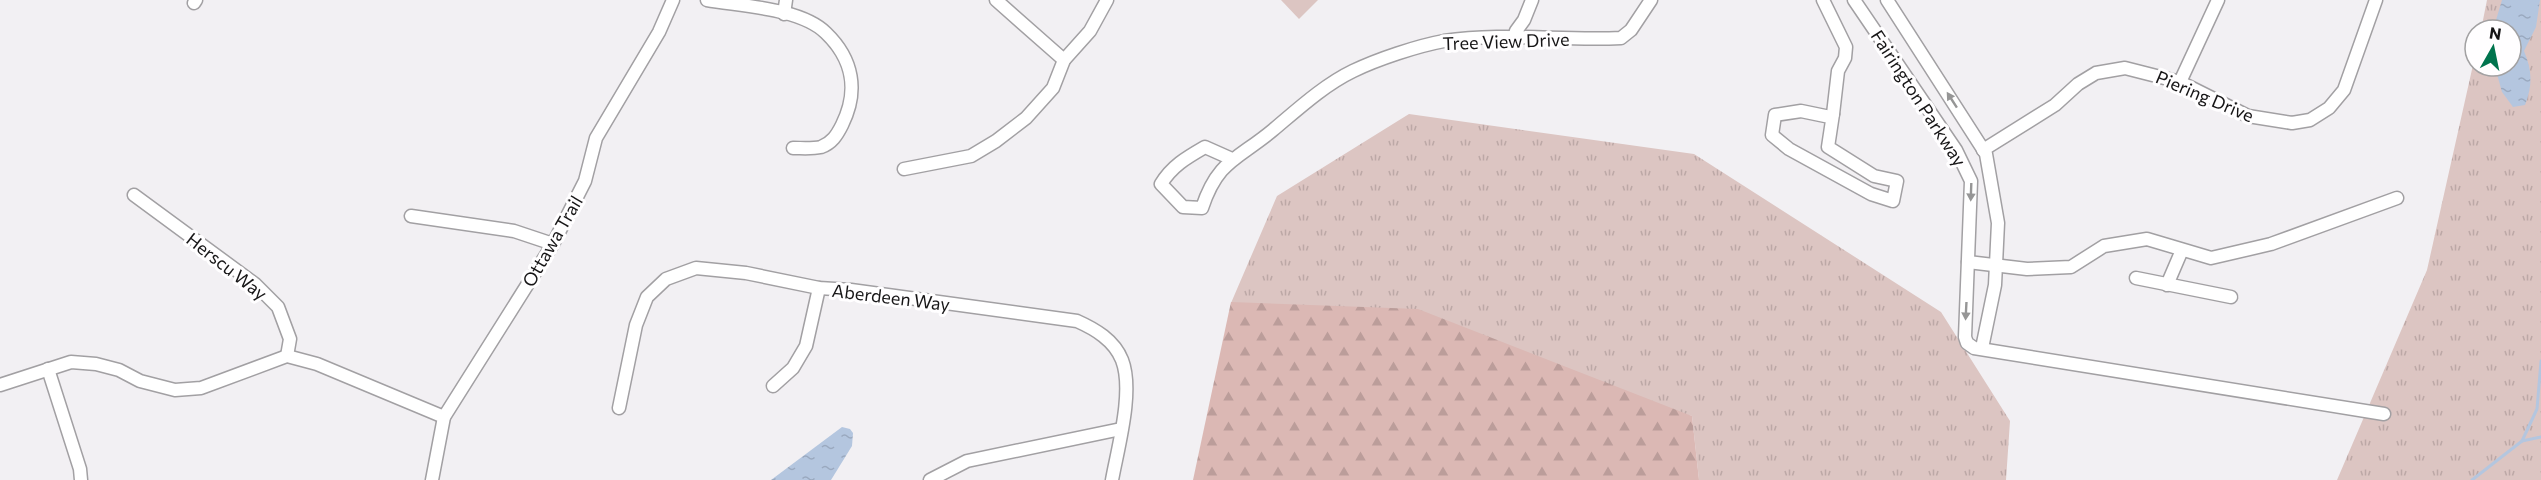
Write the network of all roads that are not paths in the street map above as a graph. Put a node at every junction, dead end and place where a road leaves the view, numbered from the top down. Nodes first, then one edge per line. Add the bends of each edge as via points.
1 (673, 0) edge
2 (707, 0) edge
3 (786, 0) edge
4 (996, 0) edge
5 (1107, 0) edge
6 (1532, 0) edge
7 (1651, 0) edge
8 (1823, 0) edge
9 (1854, 0) edge
10 (1887, 0) edge
11 (2218, 0) edge
12 (2376, 0) edge
13 (784, 14) junction
14 (1514, 38) junction
15 (1064, 60) junction
16 (2180, 82) junction
17 (1833, 114) junction
18 (793, 148) dead end
19 (1983, 150) junction
20 (1232, 159) junction
21 (904, 170) dead end
22 (134, 195) dead end
23 (2397, 198) dead end
24 (411, 216) dead end
25 (553, 244) junction
26 (2182, 250) junction
27 (1968, 262) junction
28 (1996, 264) junction
29 (2136, 278) dead end
30 (2167, 285) junction
31 (819, 288) junction
32 (2231, 297) dead end
33 (1982, 348) junction
34 (287, 356) junction
35 (48, 369) junction
36 (0, 385) edge
37 (773, 386) dead end
38 (619, 408) dead end
39 (2384, 414) dead end
40 (444, 417) junction
41 (1121, 429) junction
42 (81, 480) edge
43 (432, 480) edge
44 (930, 480) edge
45 (1112, 480) edge

1 - 25 street, Ottawa Trail via 659,32 596,138 585,181
2 - 13 street
3 - 13 street
4 - 15 street
5 - 15 street via 1090,31
6 - 14 street
7 - 14 street, Tree View Drive via 1621,38
8 - 17 street via 1846,47 1838,71
9 -> 27 street, Fairington Parkway via 1956,150 1971,181
19 -> 10 street, Fairington Parkway
11 - 16 street
12 - 16 street, Piering Drive via 2344,90 2329,108 2310,120 2292,123 2248,116
13 - 18 street via 805,19 826,32 846,61 853,84 851,108 836,138 821,147
14 - 20 street, Tree View Drive via 1443,41 1353,71
15 - 21 street via 1053,88 1026,118 996,141 971,156
16 - 19 street, Piering Drive via 2125,68 2096,73 2055,105
17 - 17 street via 1828,147 1874,176 1897,181 1893,201 1789,150 1772,135 1775,115 1802,111 1830,117
19 - 28 street, Fairington Parkway via 1998,223
20 - 20 street, Tree View Drive via 1205,147 1183,159 1161,184 1183,207 1202,208 1210,185
22 - 34 street, Herscu Way via 255,284 278,306 290,339
23 - 26 street via 2271,244 2211,258
24 - 25 street via 514,231
25 - 40 street, Ottawa Trail
26 - 28 street via 2148,239 2104,246 2071,267 2027,269
26 - 30 street
27 - 28 street
27 -> 33 street, Fairington Parkway via 1965,337 1974,348
28 - 33 street, Fairington Parkway
29 - 30 street
30 - 32 street
31 - 37 street via 806,346 793,368
31 - 38 street, Aberdeen Way via 746,273 696,268 666,279 647,297 636,325
31 - 41 street, Aberdeen Way via 1077,321 1096,330 1122,361 1126,387
33 - 39 street
34 - 35 street via 201,388 175,390 96,364 70,362
34 - 40 street via 317,364
35 - 36 street
35 - 42 street
40 - 43 street, Ottawa Trail
41 - 44 street via 967,460
41 - 45 street, Aberdeen Way

